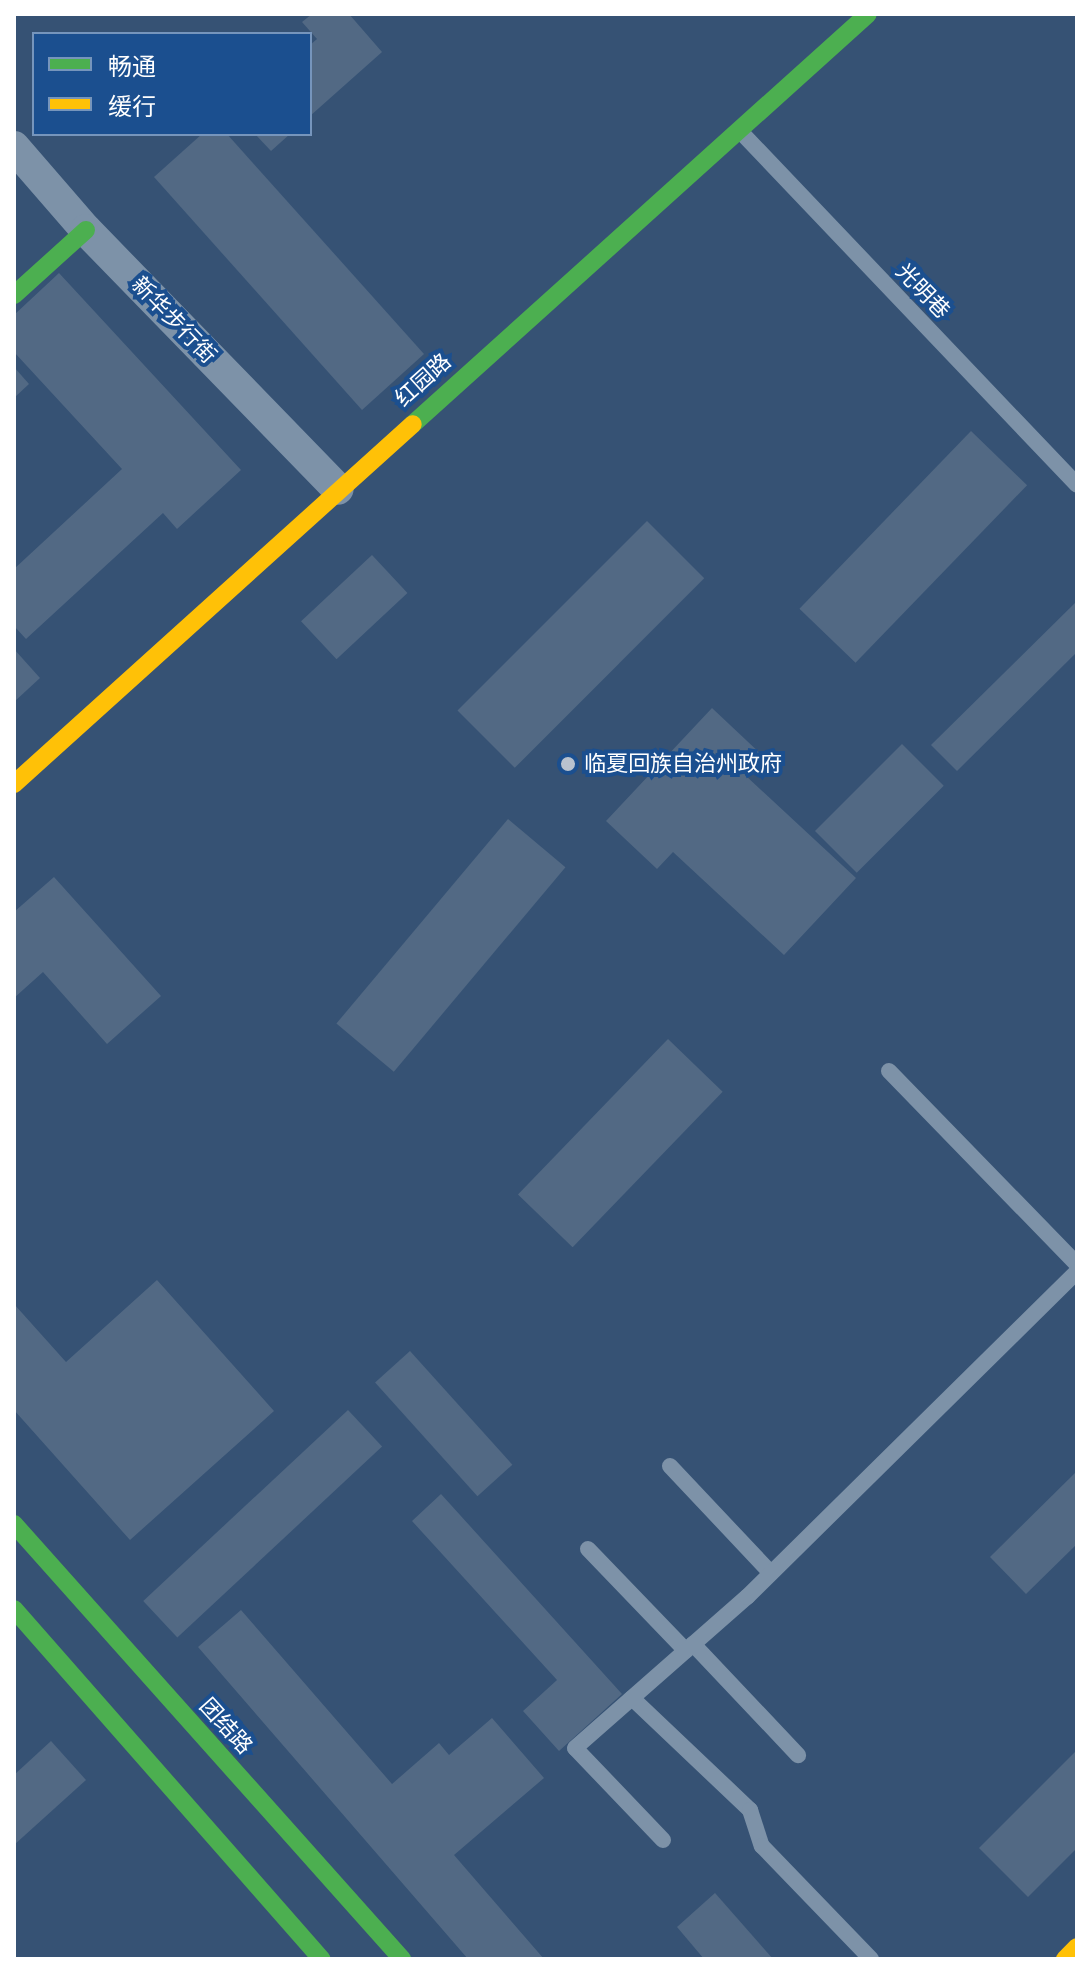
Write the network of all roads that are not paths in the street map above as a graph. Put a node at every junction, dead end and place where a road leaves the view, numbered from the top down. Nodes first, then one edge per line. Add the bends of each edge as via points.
1 (868, 14) edge
2 (738, 128) junction
3 (14, 147) edge
4 (86, 230) junction
5 (14, 295) edge
6 (1077, 485) edge
7 (338, 489) junction
8 (14, 784) edge
9 (889, 1071) dead end
10 (1077, 1264) edge
11 (1077, 1272) edge
12 (670, 1466) dead end
13 (14, 1524) edge
14 (588, 1549) dead end
15 (771, 1573) junction
16 (14, 1609) edge
17 (689, 1648) junction
18 (632, 1698) junction
19 (798, 1755) dead end
20 (663, 1840) dead end
21 (1077, 1947) edge
22 (316, 1957) edge
23 (402, 1959) edge
24 (871, 1959) edge
25 (1065, 1959) edge

1 - 2 main road, 红园路
2 - 6 lane, 光明巷
2 - 7 main road, 红园路
3 - 4 street, 新华步行街
4 - 5 main road
4 - 7 street, 新华步行街
7 - 8 main road, 红园路
9 - 10 lane
11 - 15 lane
12 - 15 lane
13 - 23 main road, 团结路
14 - 17 lane
15 - 17 lane
16 - 22 main road
17 - 18 lane
17 - 19 lane
18 - 20 lane via 575,1748
18 - 24 lane via 750,1810 762,1846
21 - 25 main road

